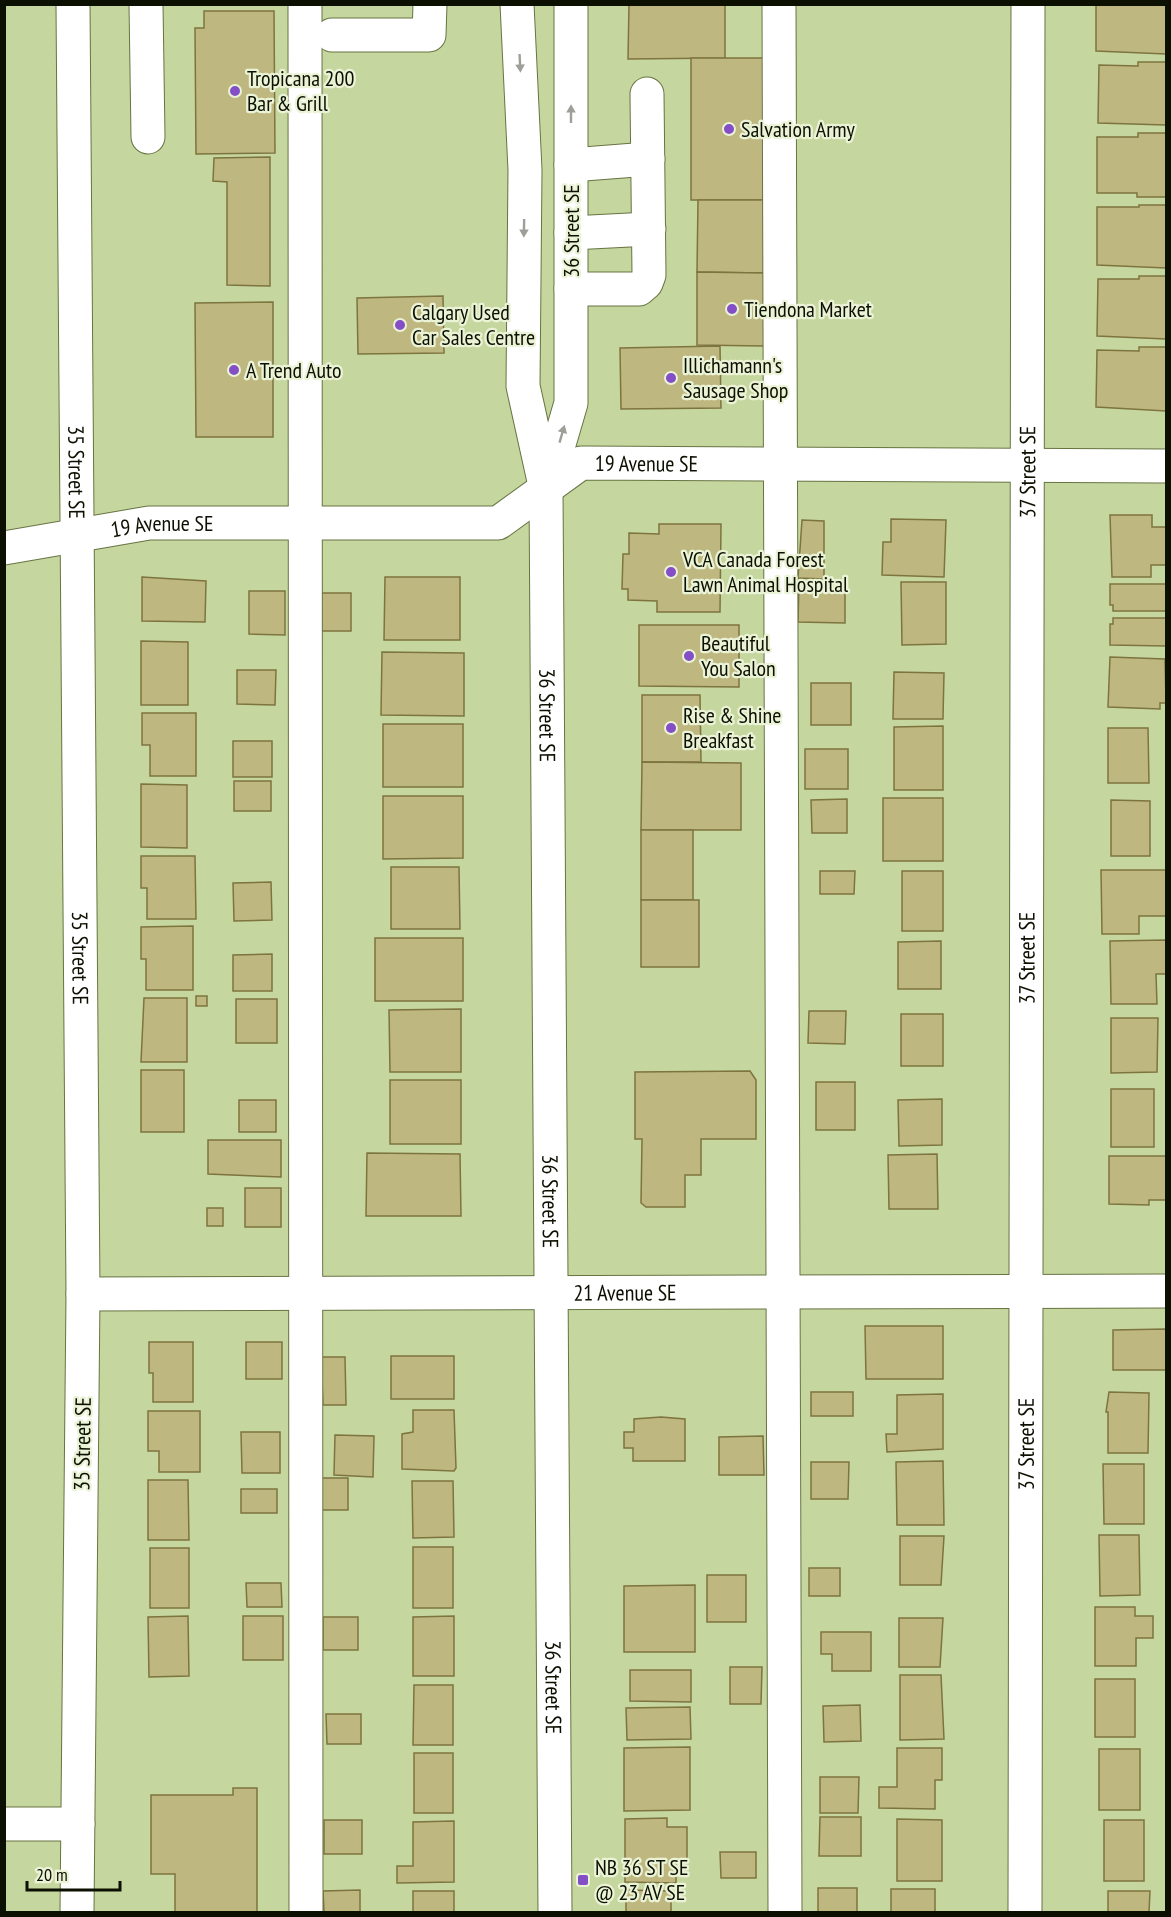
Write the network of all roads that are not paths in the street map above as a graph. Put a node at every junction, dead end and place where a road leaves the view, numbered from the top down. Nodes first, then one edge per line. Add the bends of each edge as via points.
1 (73, 4) edge
2 (146, 4) edge
3 (305, 4) edge
4 (430, 4) edge
5 (517, 4) edge
6 (571, 4) edge
7 (779, 4) edge
8 (1028, 4) edge
9 (332, 35) dead end
10 (647, 94) dead end
11 (148, 136) dead end
12 (648, 159) junction
13 (571, 165) junction
14 (649, 229) junction
15 (571, 233) junction
16 (571, 289) junction
17 (781, 464) junction
18 (1027, 466) junction
19 (1167, 466) edge
20 (546, 490) junction
21 (307, 523) junction
22 (78, 537) junction
23 (4, 548) edge
24 (784, 1292) junction
25 (1026, 1292) junction
26 (1167, 1292) edge
27 (551, 1293) junction
28 (83, 1294) junction
29 (306, 1294) junction
30 (4, 1824) edge
31 (78, 1824) junction
32 (76, 1912) edge
33 (306, 1912) edge
34 (555, 1912) edge
35 (785, 1912) edge
36 (1025, 1912) edge

1 - 22 street, 35 Street SE
2 - 11 street
3 - 21 street
4 - 9 street via 429,34
5 -> 20 street, 36 Street SE via 525,170 523,386
13 -> 6 street, 36 Street SE
7 - 17 street
8 - 18 street, 37 Street SE
10 - 12 street
12 - 13 street
12 - 14 street
13 - 15 street, 36 Street SE
14 - 15 street
14 - 16 street via 649,274 639,289
15 - 16 street, 36 Street SE
20 -> 16 street, 36 Street SE via 571,403
17 - 18 street, 19 Avenue SE
17 - 20 street, 19 Avenue SE via 581,463
17 - 24 street
18 - 19 street, 19 Avenue SE
18 - 25 street, 37 Street SE
20 - 21 street, 19 Avenue SE via 498,523
20 - 27 street, 36 Street SE
21 - 22 street, 19 Avenue SE via 149,523
21 - 29 street
22 - 23 street, 19 Avenue SE
22 - 28 street, 35 Street SE
24 - 25 street, 21 Avenue SE
24 - 27 street, 21 Avenue SE
24 - 35 street
25 - 26 street, 21 Avenue SE
25 - 36 street, 37 Street SE
27 - 29 street, 21 Avenue SE
27 - 34 street, 36 Street SE
28 - 29 street, 21 Avenue SE
28 - 31 street, 35 Street SE
29 - 33 street
30 - 31 street
31 - 32 street, 35 Street SE

